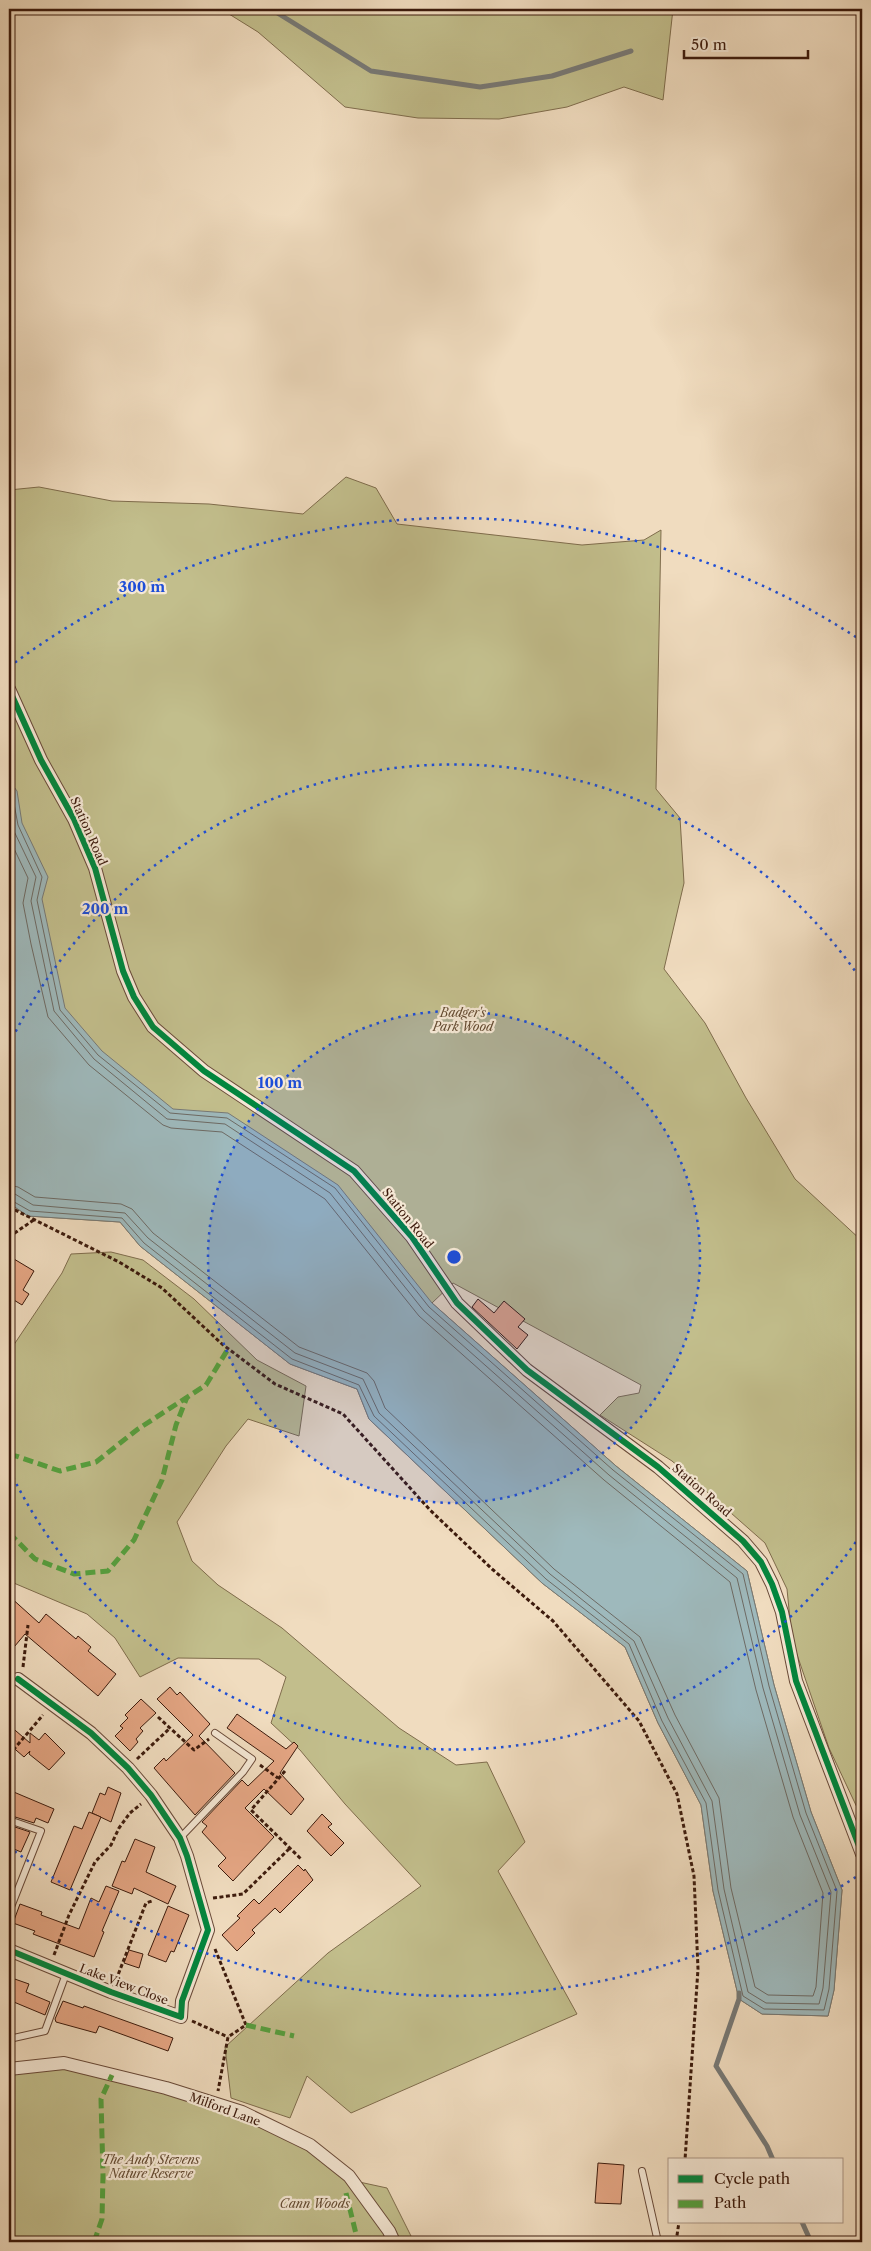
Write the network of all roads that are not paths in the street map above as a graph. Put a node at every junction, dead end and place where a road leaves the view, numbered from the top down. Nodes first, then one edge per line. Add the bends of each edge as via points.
1 (9, 689) edge
2 (18, 1679) road end
3 (215, 1733) road end
4 (9, 1820) edge
5 (180, 1838) junction
6 (862, 1854) edge
7 (9, 1912) edge
8 (9, 1950) edge
9 (66, 1974) junction
10 (9, 2039) edge
11 (9, 2069) edge
12 (642, 2171) dead end
13 (394, 2242) edge
14 (658, 2242) edge

1 - 6 street, Station Road via 95,868 123,971 134,997 153,1027 204,1071 354,1171 412,1237 457,1302 527,1370 658,1467 743,1541 761,1562 782,1612 796,1681
2 - 5 street via 91,1733 128,1768
3 - 5 lane via 252,1759
4 - 7 lane via 41,1831
5 - 9 street, Lake View Close via 208,1930 182,2001 180,2017
8 - 9 street, Lake View Close
9 - 10 lane via 45,2031
11 - 13 street, Milford Lane via 64,2063 166,2088 242,2112 310,2145 349,2176
12 - 14 lane

